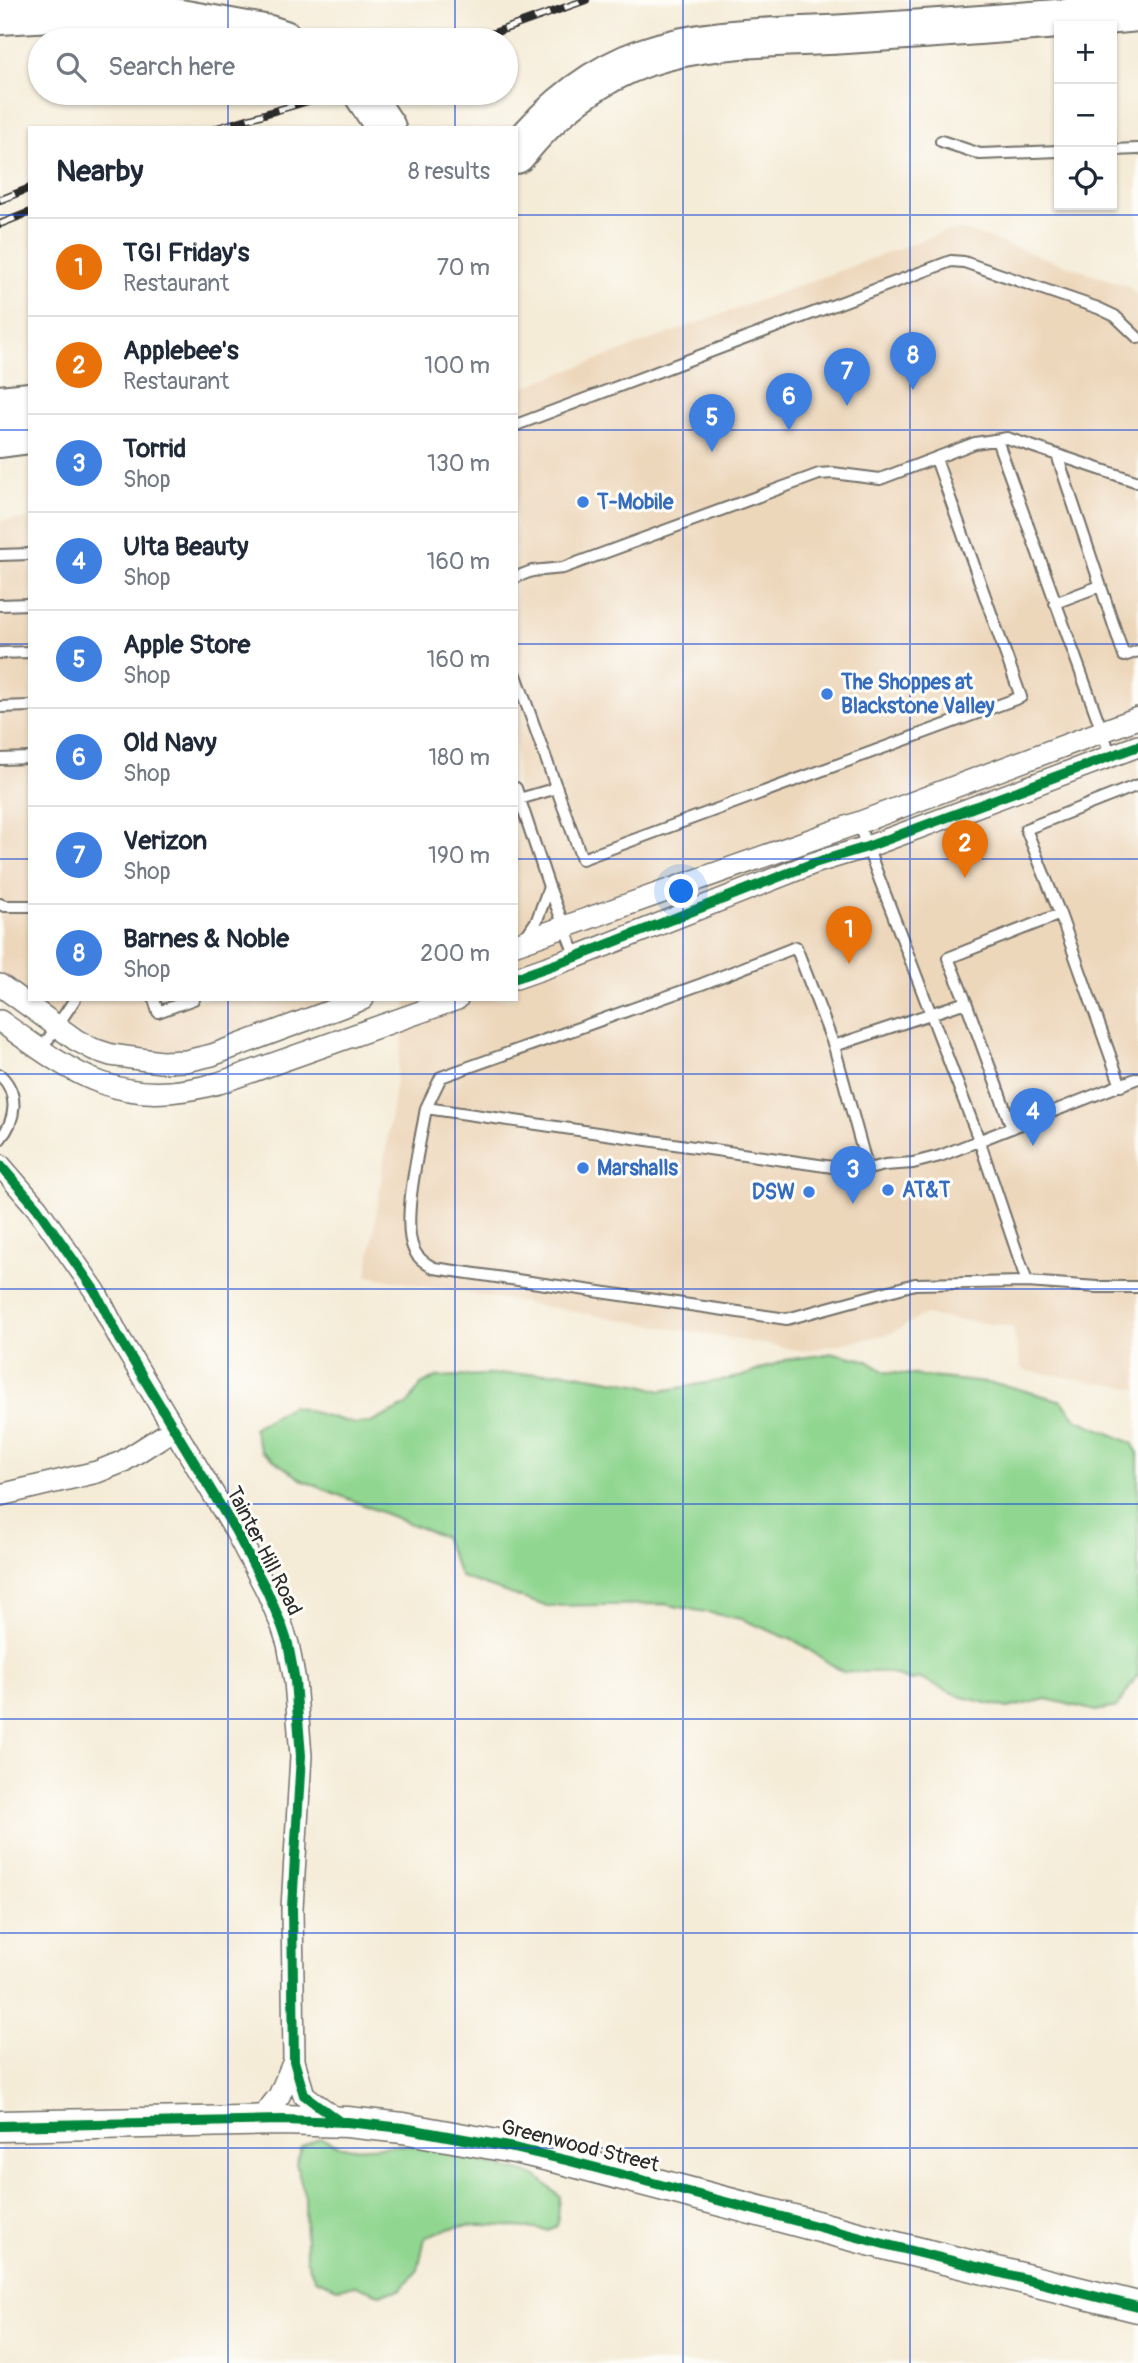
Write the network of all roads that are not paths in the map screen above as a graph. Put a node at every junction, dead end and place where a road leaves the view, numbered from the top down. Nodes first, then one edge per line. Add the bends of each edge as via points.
1 (1138, 12) edge
2 (0, 15) edge
3 (231, 28) edge
4 (371, 105) edge
5 (385, 126) edge
6 (941, 141) dead end
7 (1138, 149) edge
8 (1117, 150) edge
9 (518, 151) edge
10 (1054, 151) edge
11 (1138, 338) edge
12 (28, 402) edge
13 (0, 405) edge
14 (518, 424) edge
15 (28, 434) edge
16 (0, 438) edge
17 (997, 440) junction
18 (1057, 455) junction
19 (936, 459) junction
20 (1138, 482) edge
21 (28, 554) edge
22 (0, 555) edge
23 (518, 576) edge
24 (1100, 586) junction
25 (1055, 603) junction
26 (28, 604) edge
27 (0, 605) edge
28 (1138, 651) edge
29 (28, 652) edge
30 (0, 653) edge
31 (518, 681) edge
32 (28, 706) edge
33 (0, 707) edge
34 (1138, 718) edge
35 (1101, 732) junction
36 (1138, 746) edge
37 (1111, 756) junction
38 (28, 758) edge
39 (0, 759) edge
40 (1138, 785) edge
41 (557, 788) junction
42 (518, 800) edge
43 (858, 823) junction
44 (867, 847) junction
45 (549, 887) junction
46 (0, 904) edge
47 (28, 906) edge
48 (1060, 914) junction
49 (565, 927) junction
50 (519, 943) edge
51 (576, 957) junction
52 (518, 977) edge
53 (0, 985) edge
54 (74, 1001) edge
55 (155, 1001) edge
56 (189, 1001) edge
57 (358, 1001) edge
58 (451, 1001) edge
59 (966, 1002) junction
60 (931, 1015) junction
61 (0, 1021) edge
62 (56, 1026) junction
63 (834, 1046) junction
64 (41, 1050) junction
65 (0, 1075) edge
66 (1138, 1079) edge
67 (1121, 1086) junction
68 (426, 1108) junction
69 (1012, 1128) junction
70 (0, 1139) edge
71 (979, 1140) junction
72 (0, 1165) edge
73 (868, 1170) junction
74 (1027, 1282) junction
75 (1138, 1287) edge
76 (174, 1429) junction
77 (0, 1495) edge
78 (294, 2061) junction
79 (260, 2120) junction
80 (340, 2122) junction
81 (0, 2126) edge
82 (1138, 2307) edge

1 - 9 highway via 720,40 682,47 646,57 589,85 534,131
2 - 3 highway via 120,13
4 - 5 highway
6 - 10 lane via 980,154
7 - 8 lane
11 - 14 lane via 1115,316 1098,308 951,261
12 - 13 highway
15 - 16 highway
17 - 18 lane via 1007,438
17 - 19 lane via 975,443
17 - 25 lane
18 - 20 lane
18 - 24 lane
19 - 23 lane via 880,479 819,474 560,569
19 - 41 lane via 1021,697 582,859
21 - 22 lane
24 - 25 lane
24 - 28 lane via 1124,656
25 - 35 lane
26 - 27 lane
29 - 30 lane
31 - 41 lane
32 - 33 lane
34 - 35 street
35 - 37 lane
35 - 43 street
36 - 37 street
37 - 44 street
38 - 39 lane
40 - 48 lane via 1026,829
41 - 42 lane
42 - 45 lane
43 - 44 lane
43 - 49 street
44 - 51 street via 814,863
44 - 60 lane
45 - 49 lane
45 - 50 lane via 537,920
46 - 47 lane
48 - 59 lane via 948,958
48 - 67 lane
49 - 50 street
49 - 51 lane
51 - 52 street
53 - 62 street
54 - 62 lane
55 - 56 lane via 159,1012
57 - 62 street via 186,1061 111,1055 75,1040
58 - 64 street via 191,1091 161,1094 104,1085
59 - 60 lane
59 - 69 lane
60 - 63 lane
60 - 71 lane
61 - 64 street
62 - 64 lane
63 - 68 lane via 796,947 441,1077
63 - 73 lane
65 - 70 lane via 13,1093 14,1111
66 - 67 lane
67 - 69 lane
68 - 73 lane
68 - 74 lane via 408,1233 414,1251 434,1268 787,1319 915,1284
69 - 71 lane
71 - 73 lane via 940,1156
71 - 74 lane
72 - 76 street, Tainter Hill Road via 37,1208 95,1291
74 - 75 lane
76 - 77 street via 97,1472
76 - 78 street, Tainter Hill Road via 257,1570 292,1662 301,1756 292,1908
78 - 79 street, Tainter Hill Road via 279,2096
78 - 80 street, Tainter Hill Road via 304,2095
79 - 80 street, Greenwood Street
79 - 81 street, Greenwood Street
80 - 82 street, Greenwood Street via 514,2148

